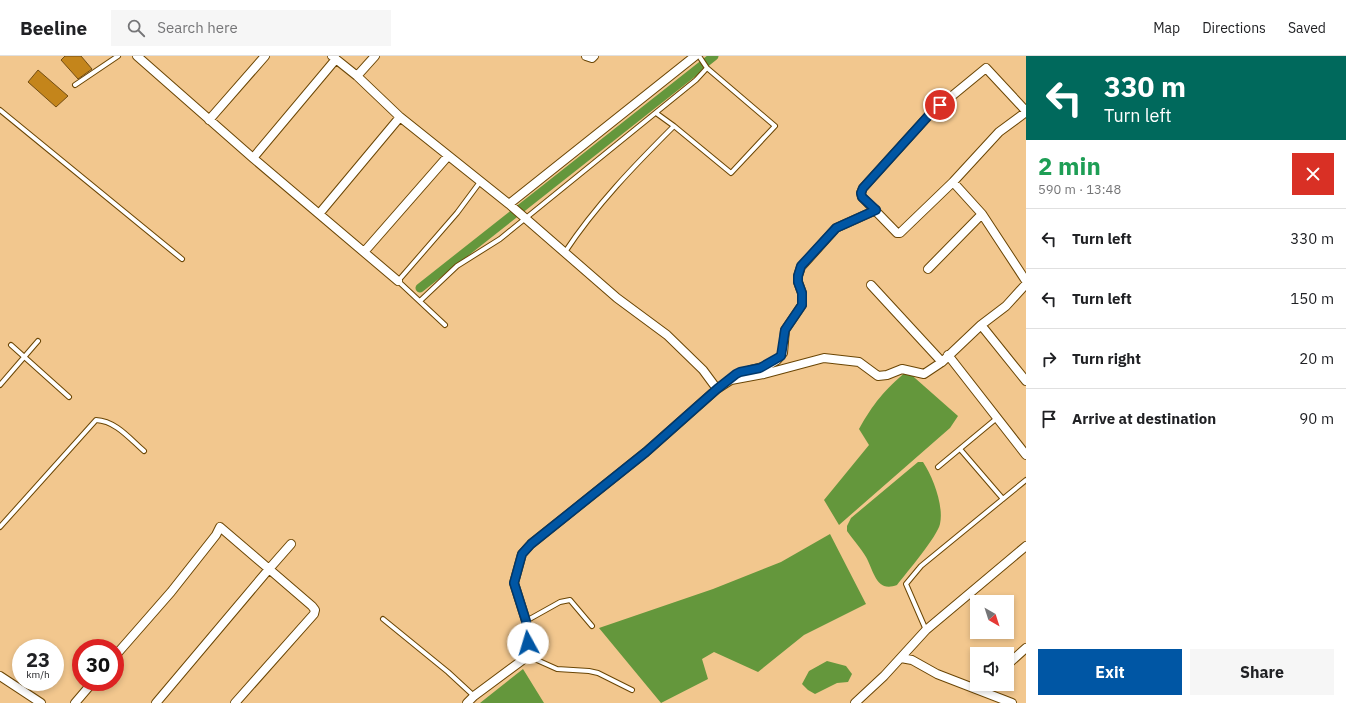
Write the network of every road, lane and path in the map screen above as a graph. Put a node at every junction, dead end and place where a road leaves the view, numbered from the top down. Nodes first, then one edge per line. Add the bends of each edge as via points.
1 (118, 56) edge
2 (137, 56) edge
3 (264, 56) edge
4 (375, 56) edge
5 (586, 56) edge
6 (594, 56) edge
7 (695, 56) edge
8 (699, 56) edge
9 (334, 58) edge
10 (707, 68) junction
11 (357, 76) junction
12 (75, 85) dead end
13 (0, 110) edge
14 (1026, 112) edge
15 (656, 113) junction
16 (400, 117) junction
17 (209, 120) junction
18 (674, 126) junction
19 (448, 156) junction
20 (253, 158) junction
21 (480, 182) junction
22 (953, 182) junction
23 (509, 204) junction
24 (876, 210) junction
25 (319, 214) junction
26 (982, 214) junction
27 (521, 215) junction
28 (364, 252) junction
29 (564, 252) junction
30 (182, 259) dead end
31 (928, 268) dead end
32 (398, 281) junction
33 (1026, 283) edge
34 (871, 285) dead end
35 (420, 301) junction
36 (444, 325) dead end
37 (981, 325) junction
38 (38, 341) dead end
39 (11, 345) dead end
40 (948, 355) junction
41 (24, 357) junction
42 (942, 362) junction
43 (731, 380) junction
44 (1026, 381) edge
45 (0, 384) edge
46 (717, 389) junction
47 (69, 397) dead end
48 (997, 418) junction
49 (960, 449) junction
50 (144, 451) dead end
51 (1026, 455) edge
52 (938, 467) dead end
53 (1026, 480) edge
54 (1003, 499) junction
55 (0, 527) edge
56 (291, 544) dead end
57 (1026, 546) edge
58 (269, 569) junction
59 (383, 620) dead end
60 (526, 621) junction
61 (592, 626) dead end
62 (926, 630) junction
63 (124, 646) edge
64 (1026, 648) edge
65 (528, 656) junction
66 (901, 658) junction
67 (1014, 659) edge
68 (0, 676) edge
69 (970, 686) edge
70 (632, 690) dead end
71 (85, 691) edge
72 (982, 691) edge
73 (474, 696) junction
74 (37, 702) edge
75 (75, 703) edge
76 (156, 703) edge
77 (235, 703) edge
78 (468, 703) edge
79 (855, 703) edge
80 (1012, 703) edge

1 - 12 lane
2 - 17 street
3 - 17 street
4 - 11 street
5 - 6 street
7 - 23 street
8 - 10 lane
9 - 11 street
9 - 20 street
10 - 15 lane
10 - 18 lane via 775,126 731,173
11 - 16 street
13 - 30 lane
14 - 22 street via 999,132
14 - 24 street via 986,68 930,114 863,188 862,197
15 - 18 lane
15 - 27 lane via 567,183
16 - 19 street
16 - 25 street
17 - 20 street
18 - 29 lane via 606,197
19 - 21 street
19 - 28 street
20 - 25 street
21 - 23 street
21 - 32 lane via 457,213
22 - 24 street via 900,233 897,233
22 - 26 street
23 - 27 street
24 - 43 street via 836,228 801,266 798,282 802,293 802,305 785,330 781,356 760,368 740,372
25 - 28 street
26 - 31 street
26 - 33 street
27 - 29 street
27 - 35 lane via 500,238 457,266
28 - 32 street
29 - 46 street via 617,298 667,335 703,370
32 - 35 lane
33 - 37 street via 1006,306
34 - 42 street
35 - 36 lane
37 - 40 street
37 - 44 street
38 - 41 lane
39 - 41 lane
40 - 42 street
40 - 48 street
41 - 45 lane
41 - 47 lane
42 - 43 street via 924,374 902,369 878,376 859,362 824,358
43 - 46 street
46 - 60 street via 646,452 531,544 522,554 514,583
48 - 49 lane
48 - 51 street
49 - 52 lane
49 - 54 lane
50 - 55 lane via 116,426 105,420 96,420
53 - 54 lane
54 - 62 lane via 921,566 906,584
56 - 58 street
57 - 62 street
58 - 63 street via 220,527 171,592
58 - 76 street
58 - 77 street via 312,606 314,614
59 - 73 lane
60 - 61 lane via 560,602 570,600
60 - 65 street
62 - 66 street
64 - 67 street
65 - 70 lane via 557,669 598,673
65 - 73 street
66 - 69 street via 912,660 937,674
66 - 79 street
68 - 74 street
71 - 75 street
72 - 80 street
73 - 78 street

